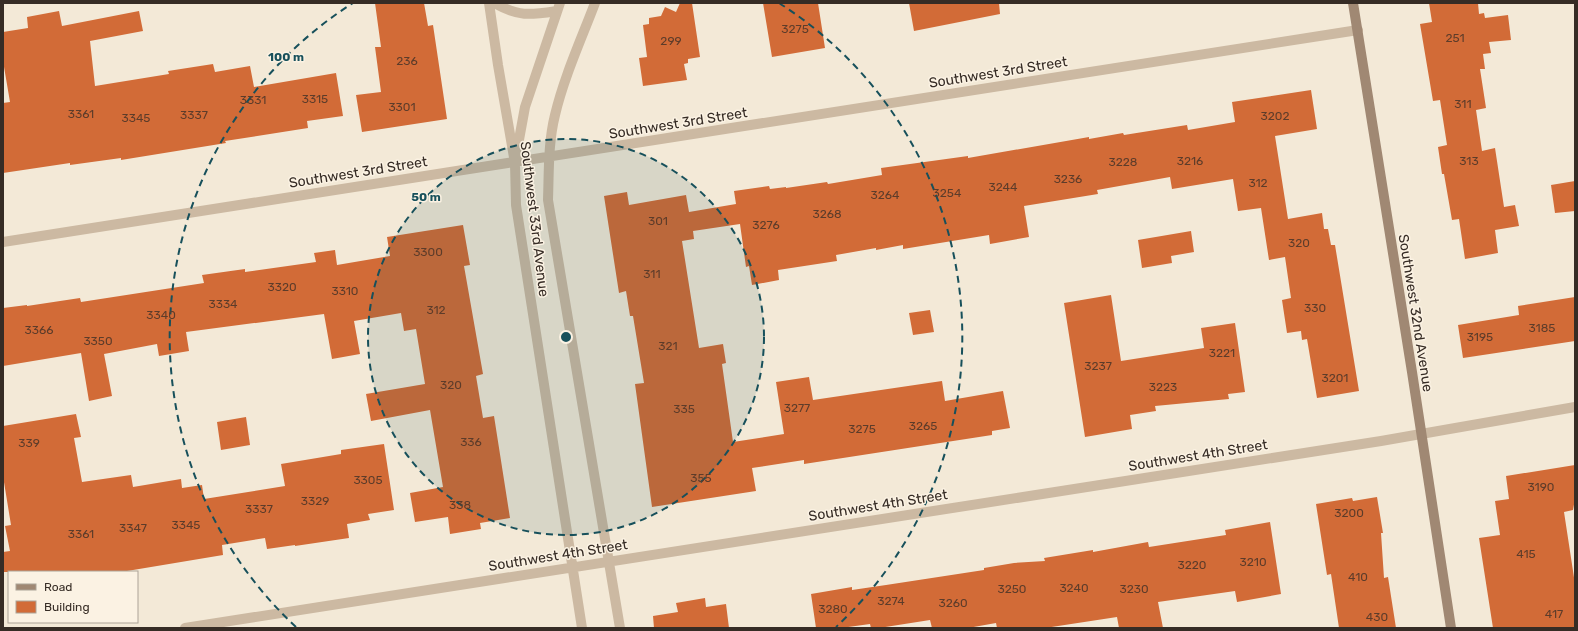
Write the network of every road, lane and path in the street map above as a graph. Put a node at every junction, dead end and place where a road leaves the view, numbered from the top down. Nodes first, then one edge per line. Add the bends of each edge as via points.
1 (489, 3) edge
2 (494, 3) edge
3 (595, 3) edge
4 (1353, 3) edge
5 (559, 7) edge
6 (1358, 30) junction
7 (549, 157) junction
8 (515, 162) junction
9 (3, 242) edge
10 (1575, 407) edge
11 (1420, 434) junction
12 (609, 562) junction
13 (572, 567) junction
14 (185, 628) edge
15 (582, 628) edge
16 (620, 628) edge
17 (1451, 628) edge

1 - 8 street, Southwest 33rd Avenue
2 - 5 street via 518,14 532,14
3 - 7 street, Southwest 33rd Avenue via 564,85 555,116
4 - 6 street, Southwest 32nd Avenue
5 - 8 street via 525,107
6 - 7 street, Southwest 3rd Street
6 - 11 street, Southwest 32nd Avenue
7 - 8 street, Southwest 3rd Street
7 - 12 street, Southwest 33rd Avenue via 548,200
8 - 9 street, Southwest 3rd Street
8 - 13 street, Southwest 33rd Avenue via 516,205
10 - 11 street, Southwest 4th Street
11 - 12 street, Southwest 4th Street
11 - 17 street, Southwest 32nd Avenue
12 - 13 street, Southwest 4th Street
12 - 16 street, Southwest 33rd Avenue
13 - 14 street, Southwest 4th Street
13 - 15 street, Southwest 33rd Avenue

